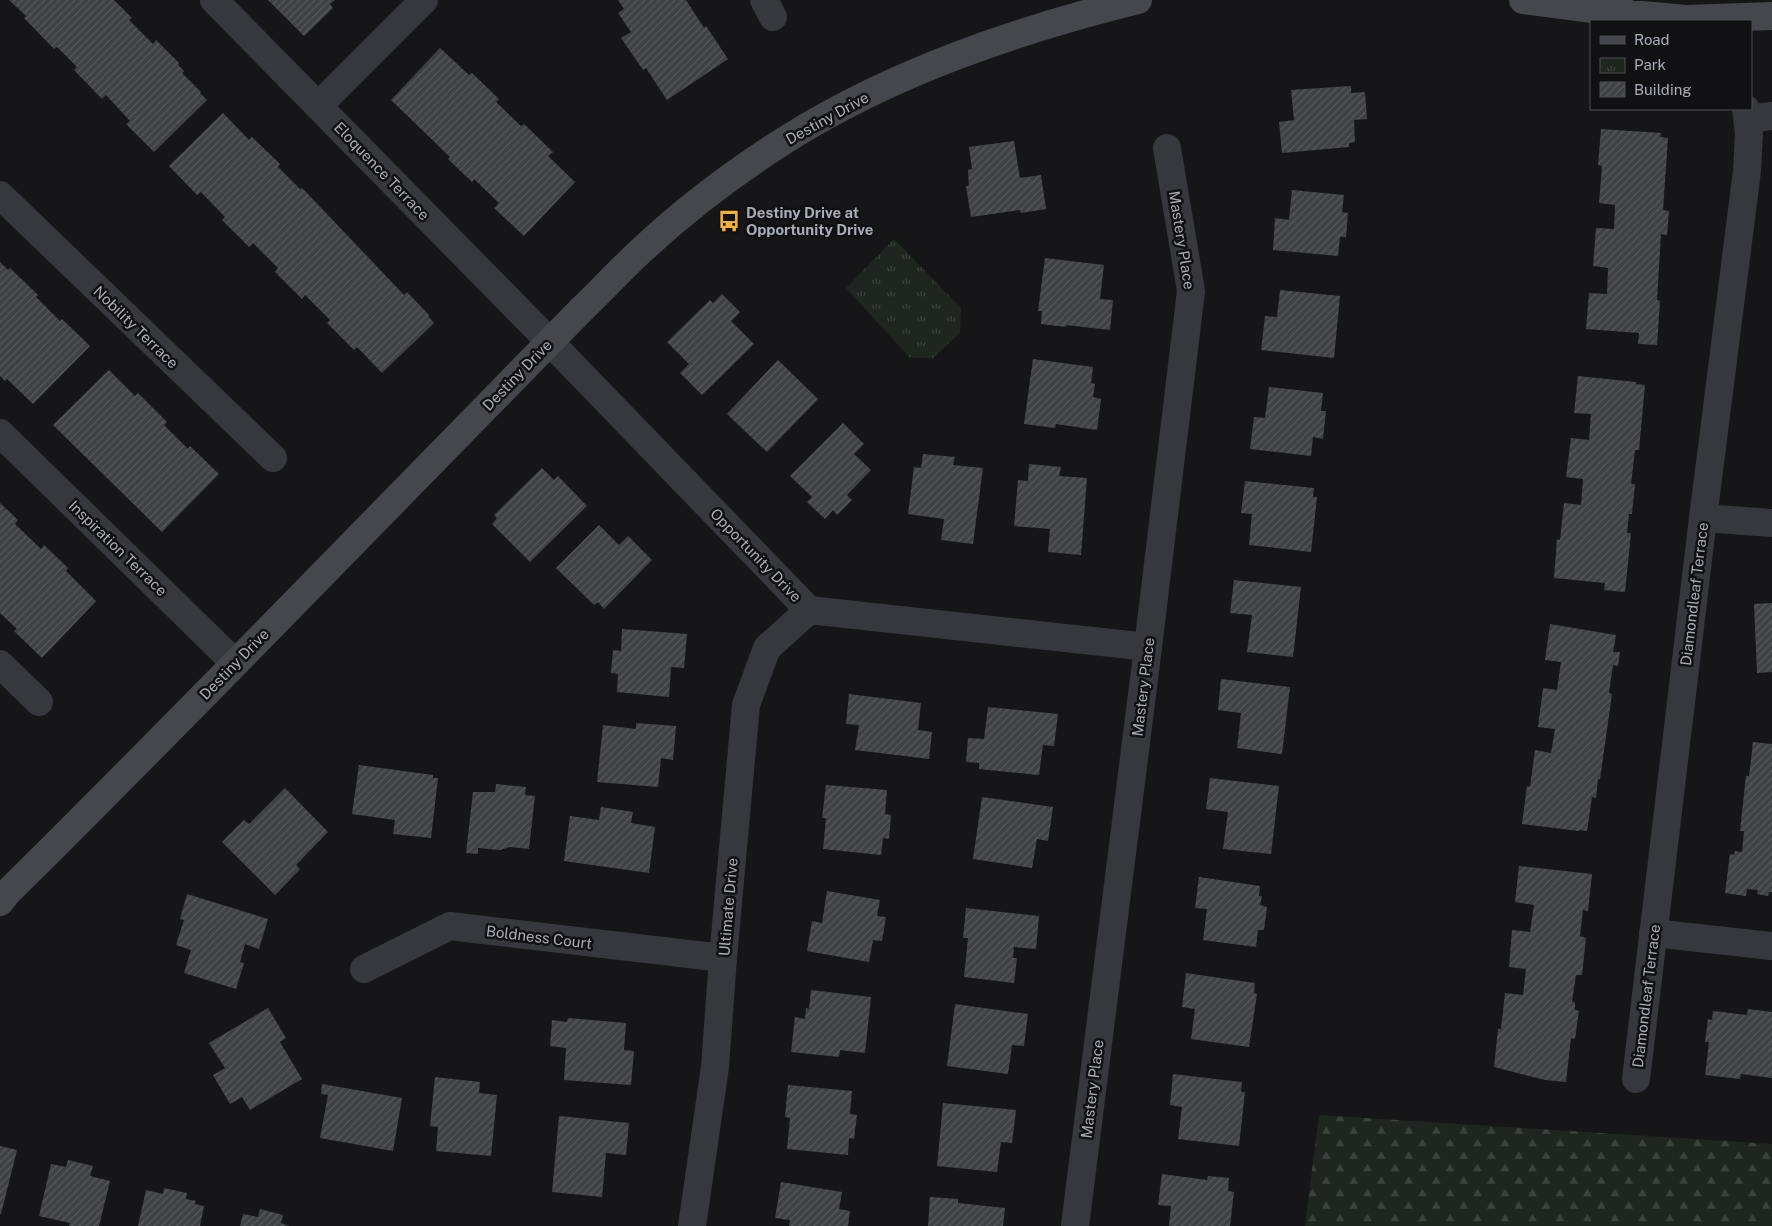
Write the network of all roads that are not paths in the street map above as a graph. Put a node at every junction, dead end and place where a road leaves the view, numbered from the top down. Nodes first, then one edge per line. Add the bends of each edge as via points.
1 (214, 0) edge
2 (424, 0) edge
3 (1138, 0) edge
4 (1523, 0) edge
5 (1728, 13) edge
6 (1772, 16) edge
7 (318, 106) junction
8 (1755, 115) edge
9 (1167, 148) dead end
10 (0, 195) edge
11 (550, 342) junction
12 (0, 433) edge
13 (273, 458) dead end
14 (1703, 518) junction
15 (1772, 524) edge
16 (809, 610) junction
17 (1148, 647) junction
18 (235, 663) junction
19 (0, 664) edge
20 (39, 702) dead end
21 (0, 902) edge
22 (1653, 933) junction
23 (1772, 946) edge
24 (723, 958) junction
25 (364, 969) dead end
26 (1636, 1079) dead end
27 (692, 1226) edge
28 (1075, 1226) edge

1 - 7 street, Eloquence Terrace
2 - 7 street
3 - 11 street, Destiny Drive via 1053,22 963,54 883,87 791,137 715,190 643,248
4 - 5 street via 1671,18
5 - 6 street
7 - 11 street, Eloquence Terrace
8 - 14 street, Diamondleaf Terrace
9 - 17 street, Mastery Place via 1191,291
10 - 13 street, Nobility Terrace
11 - 16 street, Opportunity Drive
11 - 18 street, Destiny Drive
12 - 18 street, Inspiration Terrace
14 - 15 street
14 - 22 street, Diamondleaf Terrace
16 - 17 street, Opportunity Drive
16 - 24 street, Ultimate Drive via 767,648 746,705
17 - 28 street, Mastery Place
18 - 21 street, Destiny Drive
19 - 20 street
22 - 23 street
22 - 26 street, Diamondleaf Terrace
24 - 25 street, Boldness Court via 450,926
24 - 27 street, Ultimate Drive via 715,1067

